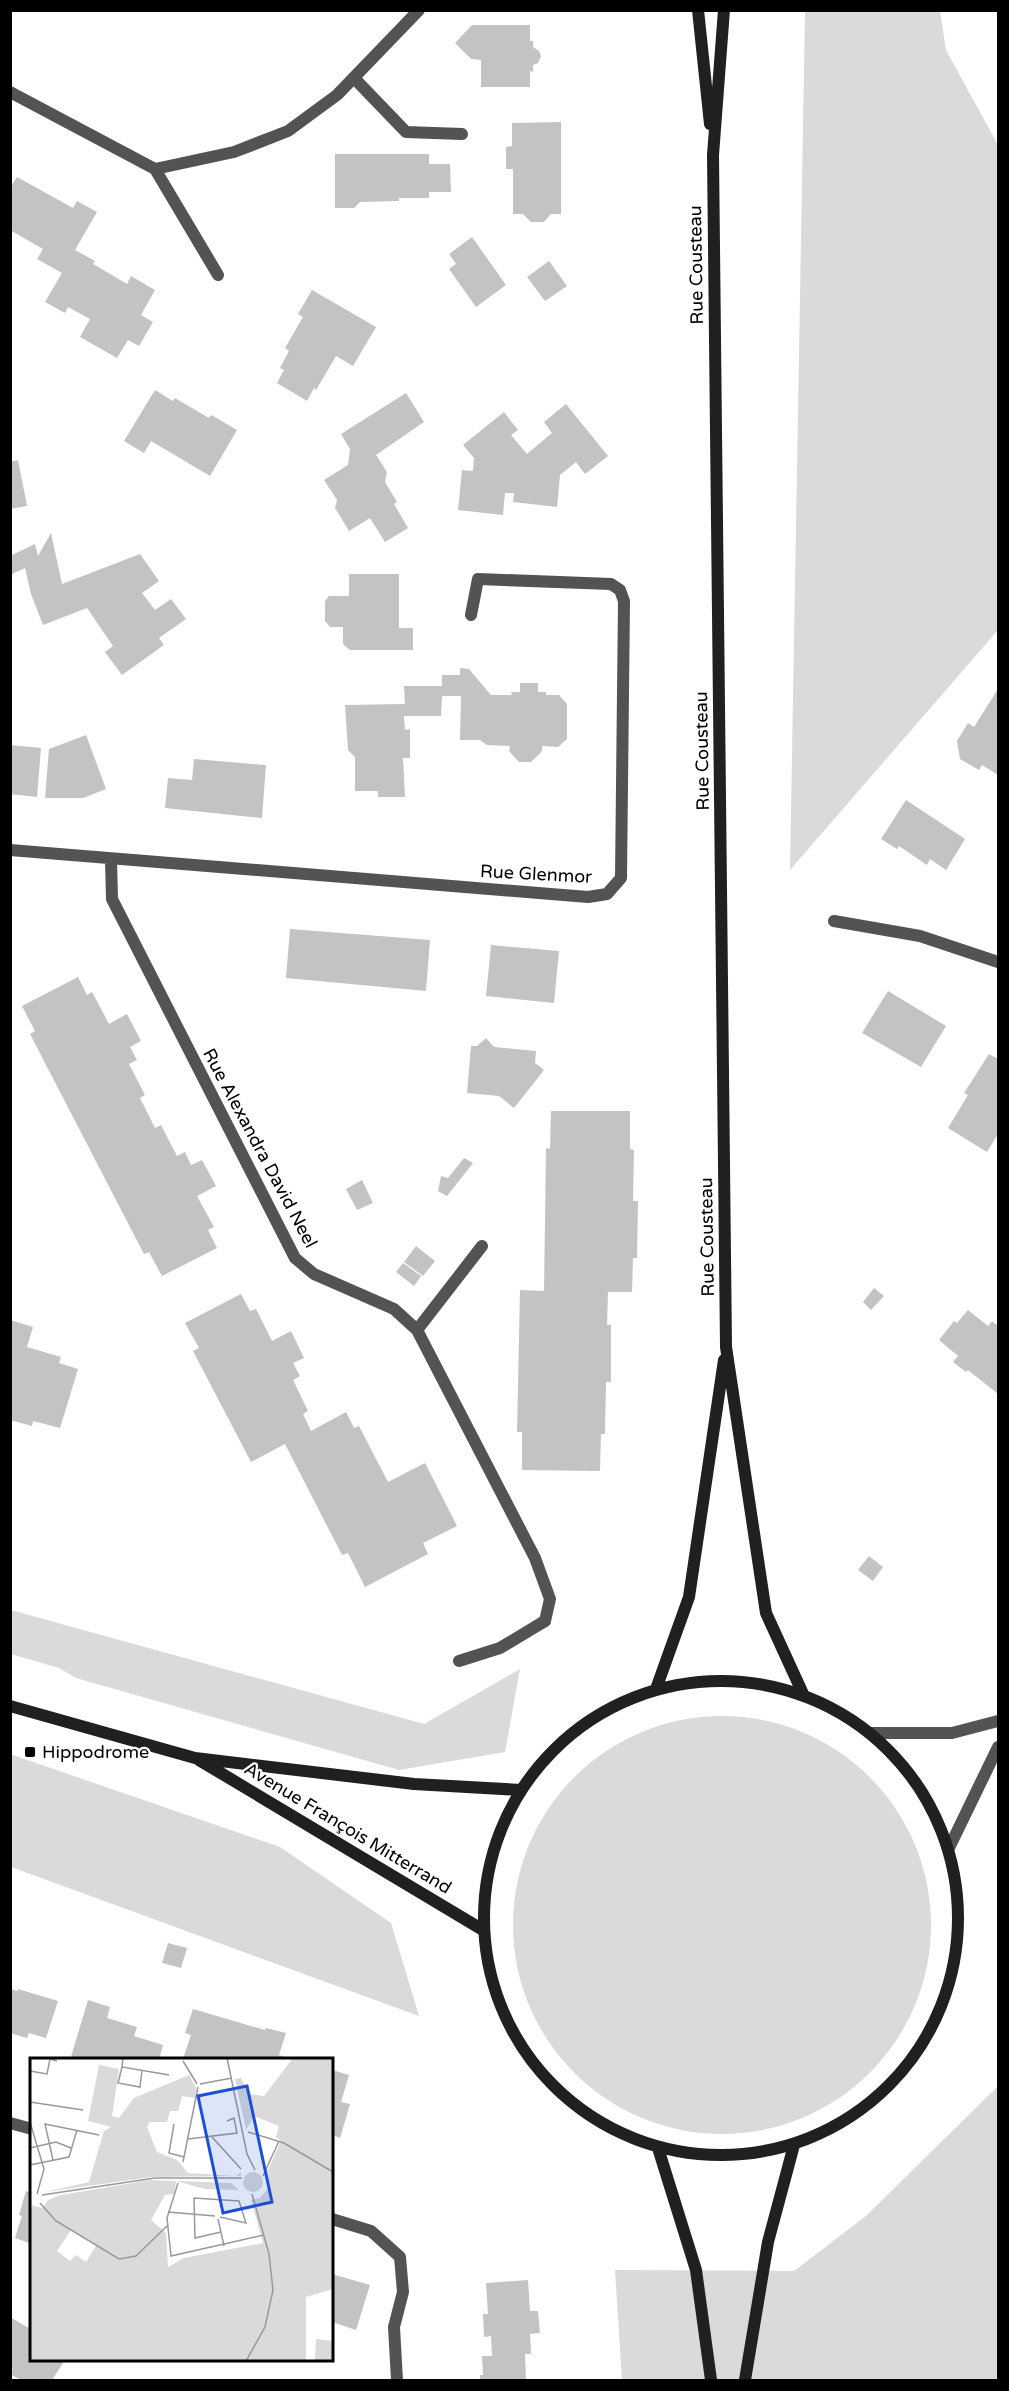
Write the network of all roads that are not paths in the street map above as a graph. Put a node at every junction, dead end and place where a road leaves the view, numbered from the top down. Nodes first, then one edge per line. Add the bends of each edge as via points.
1 (419, 10) edge
2 (698, 10) edge
3 (724, 10) edge
4 (354, 78) junction
5 (10, 92) edge
6 (462, 134) dead end
7 (713, 155) junction
8 (155, 169) junction
9 (218, 275) dead end
10 (471, 615) dead end
11 (10, 850) edge
12 (111, 860) junction
13 (834, 921) dead end
14 (999, 962) edge
15 (482, 1246) dead end
16 (417, 1330) junction
17 (726, 1347) junction
18 (459, 1661) dead end
19 (656, 1689) junction
20 (804, 1696) junction
21 (10, 1706) edge
22 (999, 1720) edge
23 (870, 1733) junction
24 (999, 1747) edge
25 (195, 1758) junction
26 (521, 1790) junction
27 (949, 1848) junction
28 (483, 1930) junction
29 (10, 2123) edge
30 (30, 2128) edge
31 (794, 2145) junction
32 (658, 2148) junction
33 (333, 2219) edge
34 (396, 2380) edge
35 (711, 2380) edge
36 (745, 2380) edge

1 - 4 street
2 - 7 main road, Rue Cousteau
3 - 7 main road, Rue Cousteau
4 - 6 street via 406,132
4 - 8 street via 288,131 234,152
5 - 8 street
7 - 17 main road, Rue Cousteau
8 - 9 street
10 - 12 street, Rue Glenmor via 478,579 611,584 620,590 624,601 621,878 607,894 588,897
11 - 12 street, Rue Glenmor
12 - 16 street, Rue Alexandra David Neel via 112,899 295,1258 314,1274 394,1309
13 - 14 street via 920,936
15 - 16 street
16 - 18 street, Rue Alexandra David Neel via 535,1558 550,1599 544,1621 500,1648
17 - 19 main road, Rue Cousteau via 689,1597
17 - 20 main road, Rue Cousteau via 766,1613
19 - 20 main road via 707,1681 751,1684
19 - 26 main road via 597,1715 555,1748
20 - 23 main road
21 - 25 main road, Avenue François Mitterrand
22 - 23 street via 952,1733
23 - 27 main road via 904,1766 930,1805
24 - 27 street
25 - 26 main road, Avenue François Mitterrand via 414,1784
25 - 28 main road, Avenue François Mitterrand
26 - 28 main road via 498,1834 486,1881
27 - 31 main road via 960,1922 947,1996 912,2062 858,2114
28 - 32 main road via 498,2002 535,2067 590,2117
29 - 30 street
31 - 32 main road via 726,2157
31 - 36 main road via 768,2242
32 - 35 main road via 696,2270
33 - 34 street via 371,2231 400,2257 403,2292 394,2327

